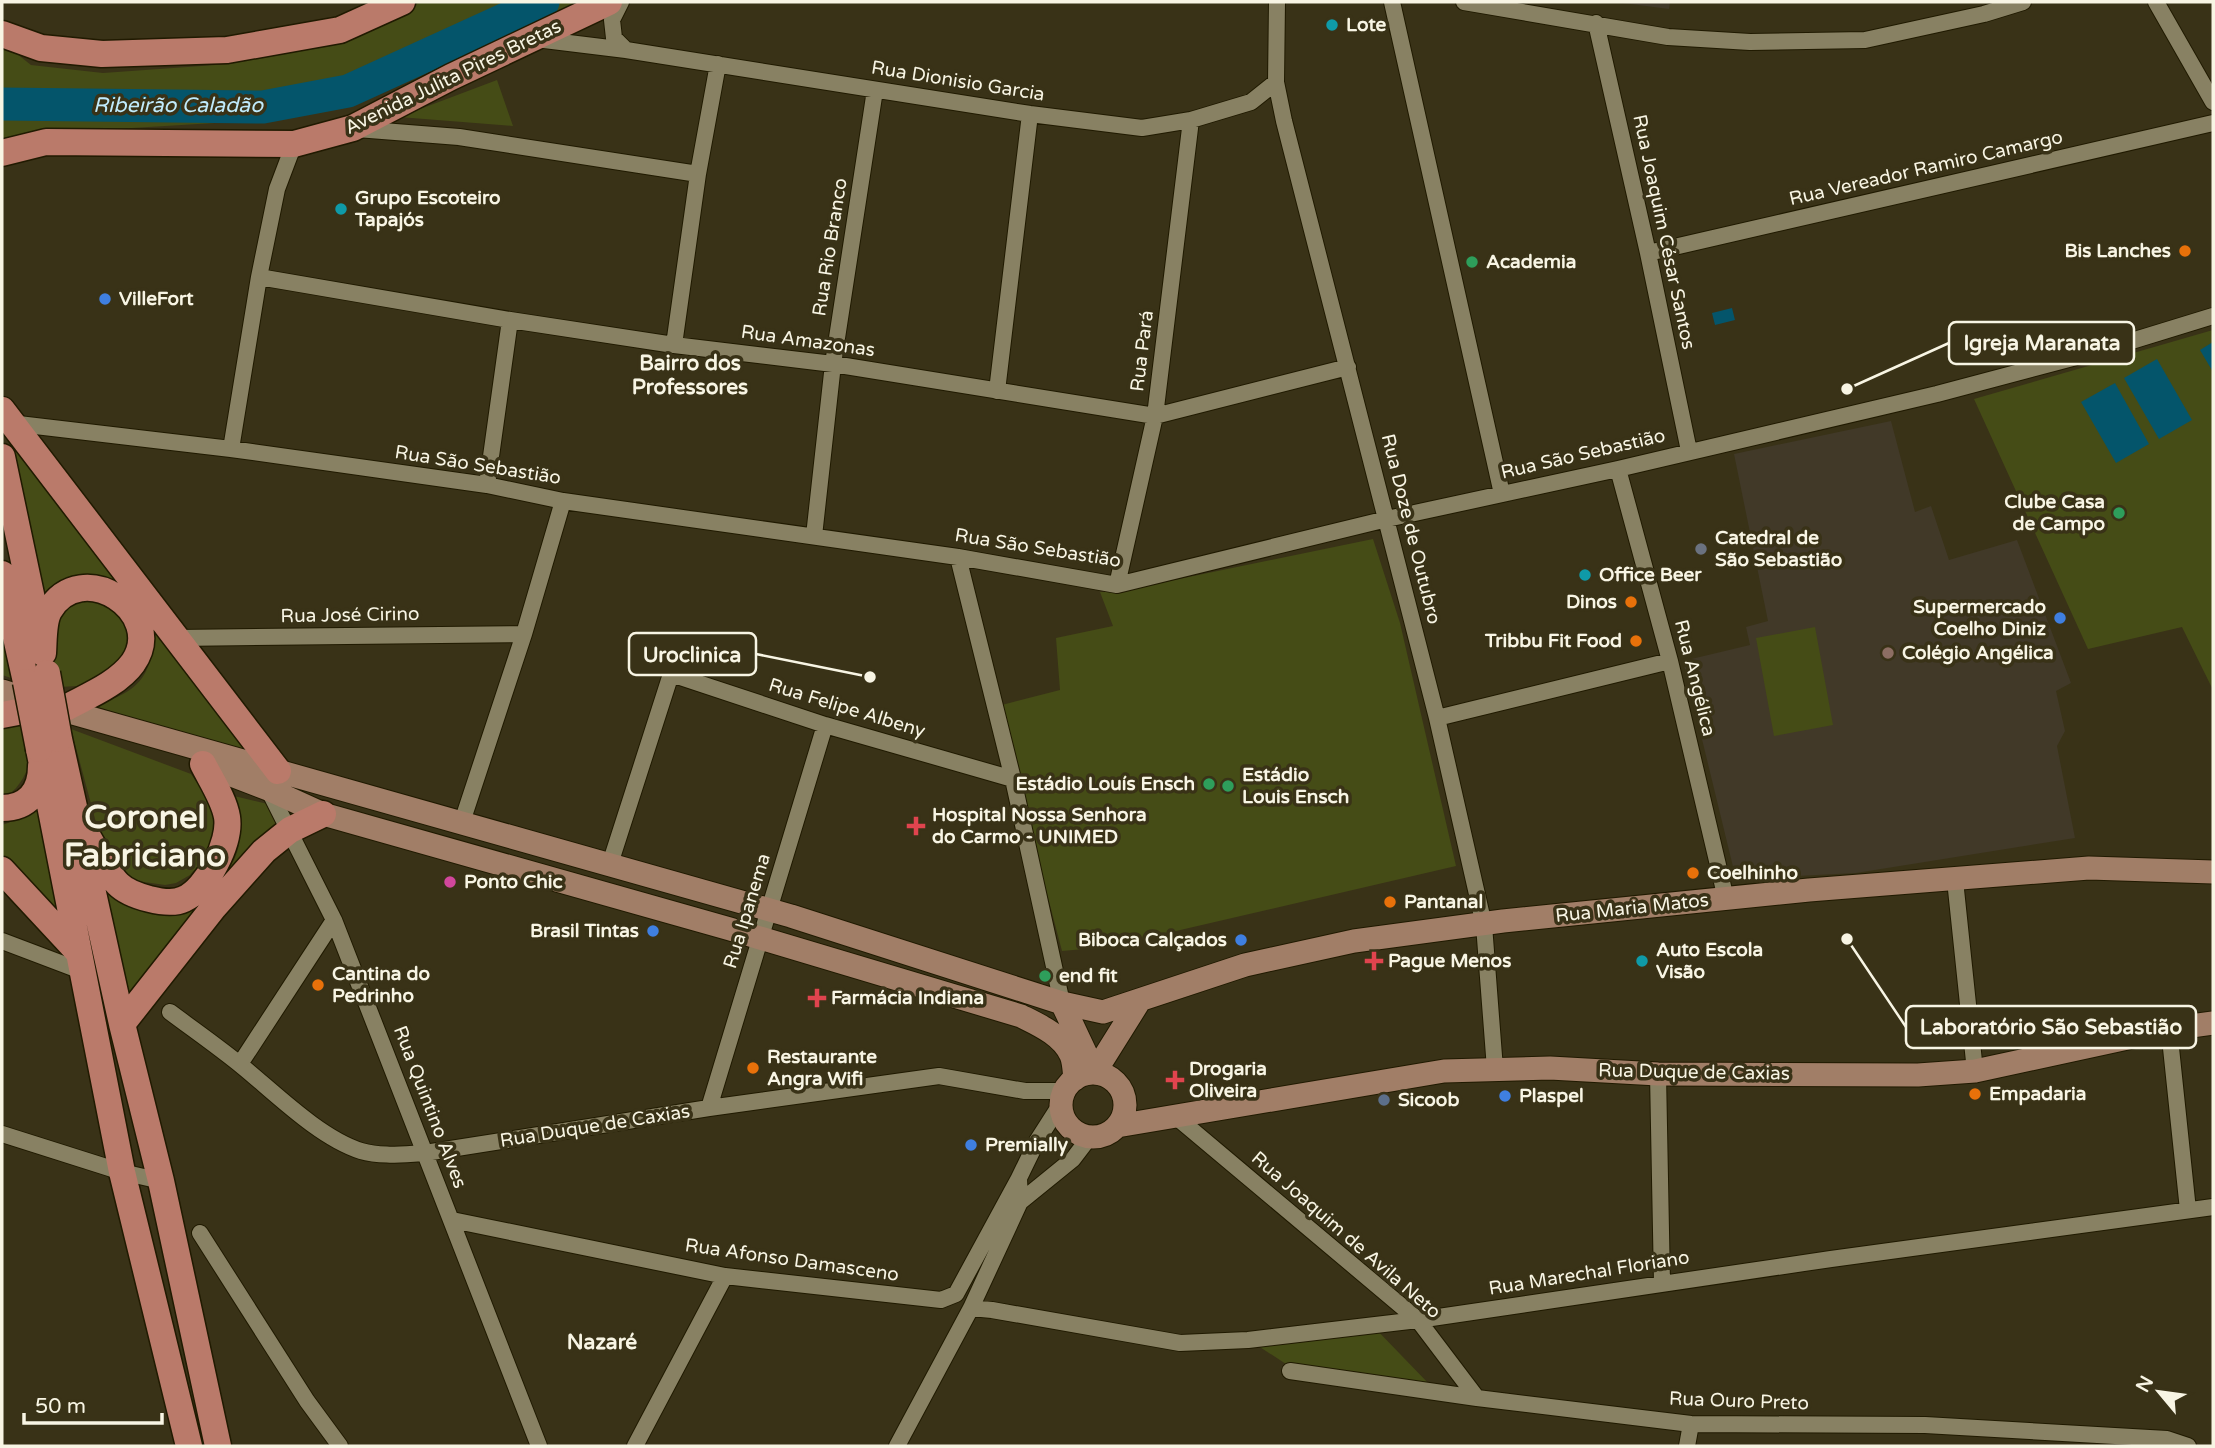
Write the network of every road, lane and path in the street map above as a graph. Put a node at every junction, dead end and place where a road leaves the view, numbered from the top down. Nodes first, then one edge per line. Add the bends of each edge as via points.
1 (402, 2) edge
2 (609, 2) edge
3 (621, 2) edge
4 (1276, 2) edge
5 (1392, 2) edge
6 (1464, 2) edge
7 (2023, 2) edge
8 (2157, 2) edge
9 (1596, 23) junction
10 (2, 34) edge
11 (532, 38) junction
12 (626, 50) junction
13 (718, 64) junction
14 (1276, 82) junction
15 (875, 90) junction
16 (2213, 102) edge
17 (1030, 114) junction
18 (1191, 120) junction
19 (2213, 123) edge
20 (353, 128) junction
21 (294, 144) junction
22 (2, 153) edge
23 (698, 174) junction
24 (1648, 253) junction
25 (259, 277) junction
26 (2213, 316) edge
27 (510, 320) junction
28 (674, 345) junction
29 (833, 364) junction
30 (1348, 367) junction
31 (998, 391) junction
32 (1155, 416) junction
33 (5, 419) edge
34 (230, 449) junction
35 (1689, 451) junction
36 (2, 457) edge
37 (1618, 469) junction
38 (487, 485) junction
39 (1502, 494) junction
40 (563, 500) junction
41 (1387, 519) junction
42 (814, 536) junction
43 (958, 557) junction
44 (2, 573) edge
45 (1116, 585) junction
46 (6, 603) edge
47 (523, 634) junction
48 (176, 638) junction
49 (1670, 661) junction
50 (29, 675) edge
51 (9, 710) edge
52 (62, 710) junction
53 (1437, 718) junction
54 (825, 725) junction
55 (47, 750) junction
56 (203, 764) junction
57 (1013, 779) junction
58 (273, 780) junction
59 (2, 808) edge
60 (323, 814) junction
61 (75, 818) junction
62 (462, 822) junction
63 (290, 830) junction
64 (610, 864) junction
65 (2, 870) edge
66 (2213, 872) edge
67 (1955, 880) junction
68 (1726, 898) junction
69 (769, 910) junction
70 (334, 920) junction
71 (1484, 925) junction
72 (760, 939) junction
73 (2, 941) edge
74 (82, 962) junction
75 (1140, 1000) junction
76 (1062, 1003) junction
77 (170, 1012) dead end
78 (2213, 1023) edge
79 (122, 1024) junction
80 (2169, 1029) junction
81 (240, 1064) junction
82 (1494, 1069) junction
83 (1975, 1071) junction
84 (1658, 1074) junction
85 (1073, 1087) junction
86 (709, 1108) junction
87 (1174, 1115) junction
88 (1117, 1126) junction
89 (2, 1134) edge
90 (1089, 1138) junction
91 (425, 1153) junction
92 (122, 1172) junction
93 (1019, 1178) junction
94 (161, 1181) junction
95 (1020, 1202) junction
96 (2213, 1207) edge
97 (2188, 1210) junction
98 (452, 1220) junction
99 (200, 1233) dead end
100 (725, 1276) junction
101 (1662, 1283) junction
102 (971, 1308) junction
103 (1418, 1320) junction
104 (1290, 1371) dead end
105 (1477, 1398) junction
106 (1691, 1424) junction
107 (189, 1446) edge
108 (218, 1446) edge
109 (340, 1446) edge
110 (540, 1446) edge
111 (635, 1446) edge
112 (897, 1446) edge
113 (1687, 1446) edge
114 (2188, 1446) edge

1 - 10 main road via 340,30 227,50 102,54 41,48
2 - 11 main road, Avenida Julita Pires Bretas
3 - 12 street via 612,20 614,38
4 - 14 street, Rua Doze de Outubro
5 - 39 street
6 - 9 street
7 - 9 street via 1865,40 1750,42 1668,37
8 - 16 street
9 - 24 street, Rua Joaquim César Santos
11 - 12 street, Rua Dionisio Garcia
11 - 20 main road, Avenida Julita Pires Bretas
12 - 13 street, Rua Dionisio Garcia
13 - 15 street, Rua Dionisio Garcia
13 - 23 street
14 - 18 street, Rua Dionisio Garcia via 1251,102
14 - 30 street, Rua Doze de Outubro
15 - 17 street, Rua Dionisio Garcia
15 - 29 street, Rua Rio Branco
17 - 18 street, Rua Dionisio Garcia via 1142,128
17 - 31 street
18 - 32 street, Rua Pará
19 - 24 street, Rua Vereador Ramiro Camargo
20 - 21 main road, Avenida Julita Pires Bretas
20 - 23 street via 459,137
21 - 22 main road, Avenida Julita Pires Bretas via 46,142
21 - 25 street via 277,189
23 - 28 street
24 - 35 street, Rua Joaquim César Santos
25 - 27 street, Rua Amazonas
25 - 34 street
26 - 35 street, Rua São Sebastião via 1937,394
27 - 28 street, Rua Amazonas
27 - 38 street
28 - 29 street, Rua Amazonas
29 - 31 street, Rua Amazonas
29 - 42 street, Rua Rio Branco
30 - 32 street, Rua Amazonas
30 - 41 street, Rua Doze de Outubro
31 - 32 street, Rua Amazonas
32 - 45 street, Rua Pará
33 - 34 street, Rua São Sebastião
33 - 48 main road
34 - 38 street, Rua São Sebastião
35 - 37 street, Rua São Sebastião
36 - 50 main road
37 - 39 street, Rua São Sebastião
37 - 49 street, Rua Angélica
38 - 40 street, Rua São Sebastião
39 - 41 street, Rua São Sebastião
40 - 42 street, Rua São Sebastião
40 - 47 street
41 - 45 street, Rua São Sebastião
41 - 53 street, Rua Doze de Outubro
42 - 43 street, Rua São Sebastião
43 - 45 street, Rua São Sebastião
43 - 57 street
44 - 46 main road
46 - 50 main road
47 - 48 street, Rua José Cirino
47 - 62 street
48 - 58 main road
49 - 53 street
49 - 68 street, Rua Angélica
50 - 52 main road
50 - 52 main road via 48,612 61,597 86,587 109,592 127,605 139,624 142,647 131,665 114,681
50 - 55 main road, bridge
51 - 56 main road
52 - 58 main road
53 - 71 street, Rua Doze de Outubro
54 - 57 street, Rua Felipe Albeny
54 - 64 street, Rua Felipe Albeny via 671,674
54 - 69 street, Rua Ipanema
55 - 59 main road via 41,780 30,800 19,807
55 - 61 main road
55 - 74 main road
56 - 58 main road
56 - 61 main road via 228,819 225,843 204,881 183,900 139,896 118,884
57 - 76 street
58 - 60 main road
58 - 62 main road, Rua Maria Matos
58 - 63 street, Rua Quintino Alves
60 - 63 main road
60 - 72 main road
61 - 79 main road
62 - 64 main road, Rua Maria Matos
63 - 70 street, Rua Quintino Alves
63 - 79 main road via 264,851 214,907
64 - 69 main road, Rua Maria Matos
65 - 74 main road
66 - 67 main road, Rua Maria Matos via 2089,868
67 - 68 main road, Rua Maria Matos
67 - 83 street
68 - 71 main road, Rua Maria Matos
69 - 72 street, Rua Ipanema
69 - 76 main road, Rua Maria Matos
70 - 81 street
70 - 91 street, Rua Quintino Alves
71 - 75 main road, Rua Maria Matos via 1354,941 1245,965
71 - 82 street, Rua Doze de Outubro
72 - 85 main road via 1043,1026 1071,1055
72 - 86 street, Rua Ipanema
73 - 74 street
74 - 92 main road
75 - 76 main road, Rua Maria Matos via 1103,1012
75 - 85 main road
76 - 85 main road
77 - 81 street, Rua Duque de Caxias
78 - 80 main road, Rua Duque de Caxias
79 - 94 main road
80 - 83 main road, Rua Duque de Caxias
80 - 97 street
81 - 91 street, Rua Duque de Caxias via 303,1117 361,1151
82 - 84 main road, Rua Duque de Caxias
82 - 87 main road, Rua Duque de Caxias via 1444,1071
83 - 84 main road, Rua Duque de Caxias
84 - 101 street
85 - 86 street, Rua Duque de Caxias via 1025,1091 939,1076
85 - 88 main road via 1114,1080 1126,1108
85 - 90 main road via 1063,1120 1077,1135
85 - 93 street, Rua Afonso Damasceno
86 - 91 street, Rua Duque de Caxias
87 - 88 main road, Rua Duque de Caxias
87 - 103 street, Rua Joaquim de Avila Neto
88 - 90 main road via 1102,1137
89 - 92 street
90 - 95 street via 1073,1159
91 - 98 street, Rua Quintino Alves
92 - 94 street
92 - 107 main road
93 - 95 street
93 - 100 street, Rua Afonso Damasceno via 956,1294 941,1300
94 - 108 main road
95 - 102 street
96 - 97 street, Rua Marechal Floriano
97 - 101 street, Rua Marechal Floriano
98 - 100 street, Rua Afonso Damasceno
98 - 110 street, Rua Quintino Alves
99 - 109 street
100 - 111 street
101 - 103 street, Rua Marechal Floriano
102 - 103 street, Rua Marechal Floriano via 1180,1343 1248,1340
102 - 112 street
103 - 105 street, Rua Joaquim de Avila Neto
104 - 105 street, Rua Ouro Preto
105 - 106 street, Rua Ouro Preto
106 - 113 street
106 - 114 street, Rua Ouro Preto via 1925,1425 2167,1439

